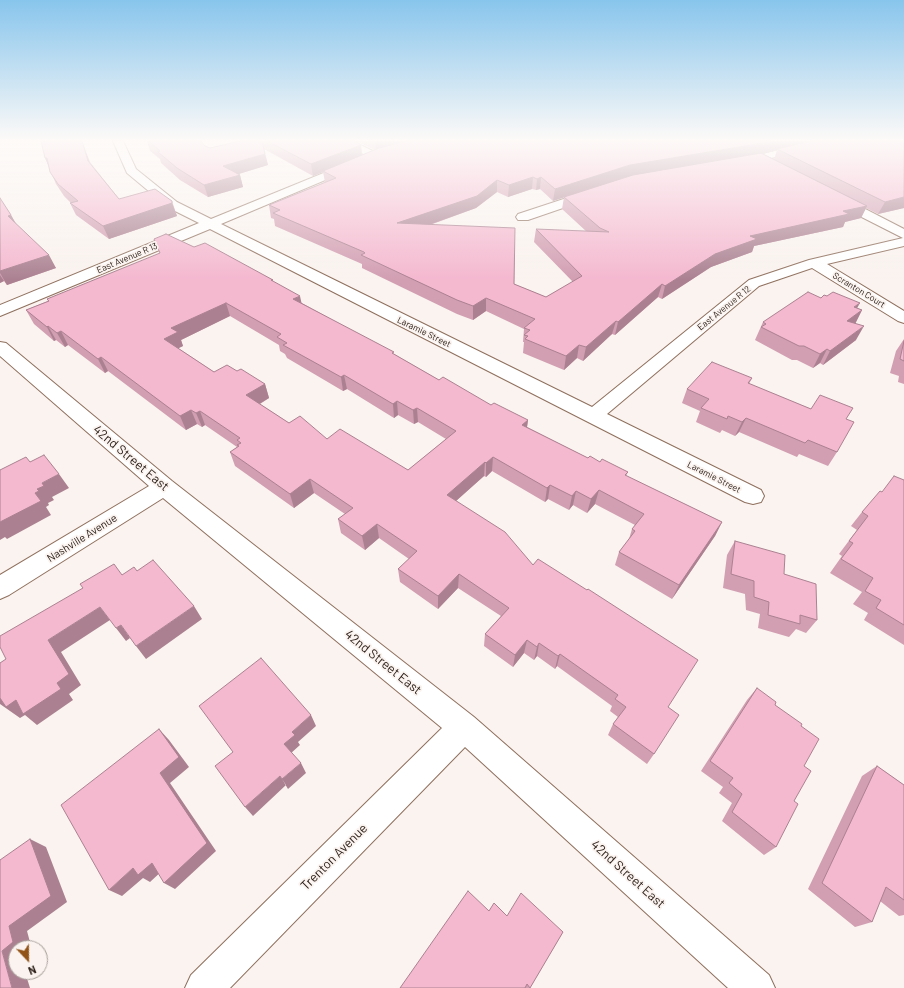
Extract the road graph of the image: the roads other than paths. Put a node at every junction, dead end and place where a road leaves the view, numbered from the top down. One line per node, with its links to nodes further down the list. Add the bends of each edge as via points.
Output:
1 (151, 187): 6 (street, Laramie Street, via 173,205)
2 (299, 187): 6 (street, East Avenue R 13)
3 (606, 190): 5 (street)
4 (828, 195): 7 (street)
5 (523, 217)
6 (208, 224): 10 (street, East Avenue R 13); 13 (street, Laramie Street)
7 (904, 234)
8 (904, 242): 9 (street, East Avenue R 12)
9 (814, 263): 11 (street, Scranton Court); 13 (street, East Avenue R 12, via 754,283)
10 (0, 311)
11 (904, 318)
12 (0, 347): 14 (street, 42nd Street East)
13 (593, 416): 15 (street, Laramie Street)
14 (164, 487): 16 (street, Nashville Avenue); 17 (street, 42nd Street East)
15 (753, 496)
16 (0, 588)
17 (464, 727): 18 (street, Trenton Avenue); 19 (street, 42nd Street East)
18 (204, 988)
19 (756, 988)

